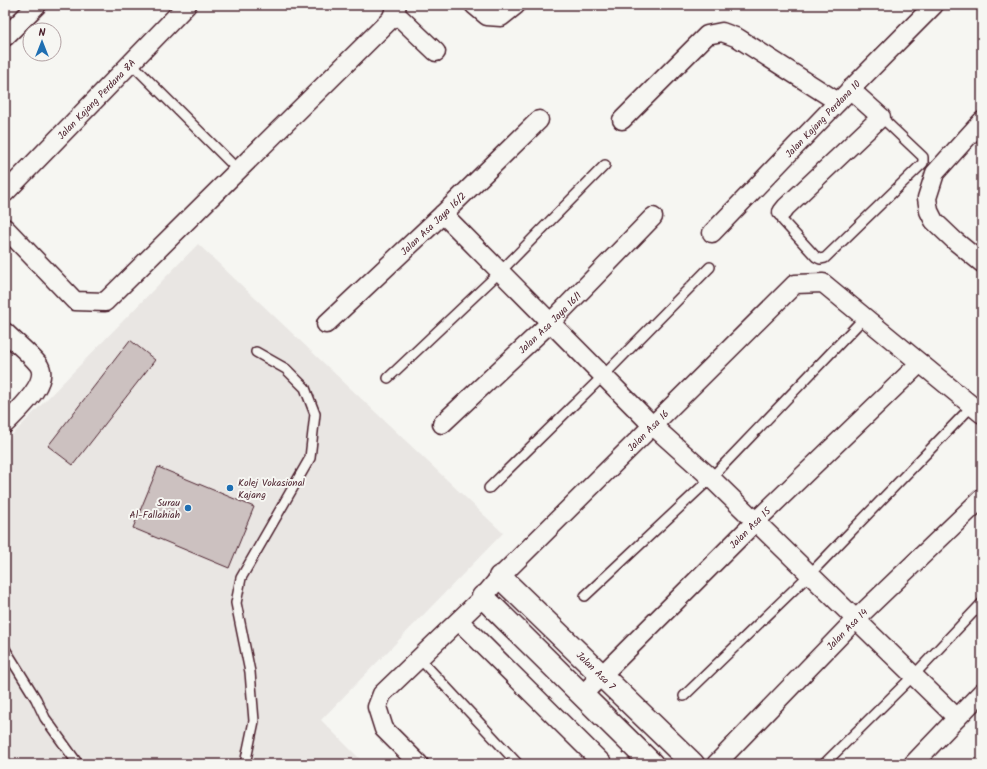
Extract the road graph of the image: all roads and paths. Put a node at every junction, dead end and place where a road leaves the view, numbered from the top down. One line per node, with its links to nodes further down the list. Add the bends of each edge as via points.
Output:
1 (37, 5): 7 (street)
2 (188, 5): 9 (street, Jalan Kajang Perdana 8A)
3 (474, 5): 4 (street, via 487,16 501,17)
4 (516, 5)
5 (934, 5): 10 (street, Jalan Kajang Perdana 10)
6 (394, 12): 8 (street); 17 (street)
7 (5, 37)
8 (436, 52)
9 (131, 63): 17 (lane); 18 (street, Jalan Kajang Perdana 8A)
10 (850, 89): 11 (street, Jalan Kajang Perdana 10); 12 (street)
11 (838, 102): 14 (street, via 738,38 722,32 707,35); 23 (street, Jalan Kajang Perdana 10)
12 (881, 116): 19 (street); 19 (lane, via 923,157 923,163 825,258 816,257 783,221)
13 (539, 120): 20 (street, Jalan Asa Jaya 16/2)
14 (622, 120)
15 (982, 121): 24 (street, via 935,173 927,198 934,221)
16 (605, 165): 26 (lane)
17 (238, 170): 22 (street, via 105,302 75,301)
18 (5, 193)
19 (782, 212)
20 (443, 214): 26 (street); 29 (street, Jalan Asa Jaya 16/2)
21 (653, 217): 28 (street, Jalan Asa Jaya 16/1)
22 (5, 228)
23 (712, 232)
24 (982, 263)
25 (710, 267): 33 (lane)
26 (500, 272): 28 (street); 34 (lane)
27 (865, 318): 32 (street); 38 (street, Jalan Asa 16, via 823,282 795,284); 39 (lane)
28 (551, 322): 33 (street); 37 (street, Jalan Asa Jaya 16/1)
29 (326, 324)
30 (5, 332): 36 (street, via 39,365 42,377 37,389)
31 (256, 352): 59 (lane, via 286,369 305,388 315,414 310,458 241,578 236,603 250,672 254,720)
32 (920, 363): 35 (street); 42 (street, Jalan Asa 15)
33 (603, 376): 38 (street); 40 (lane)
34 (388, 378)
35 (977, 410): 43 (lane)
36 (5, 424)
37 (442, 424)
38 (652, 425): 39 (street); 44 (street, Jalan Asa 16)
39 (711, 478): 42 (street); 45 (lane)
40 (489, 488)
41 (982, 498): 48 (street, Jalan Asa 14)
42 (756, 521): 43 (street); 52 (street, Jalan Asa 15)
43 (810, 574): 48 (street); 56 (lane)
44 (500, 577): 46 (street, Jalan Asa 16); 52 (street, Jalan Asa 7)
45 (585, 596)
46 (483, 597): 49 (street, Jalan Asa 16); 55 (street)
47 (982, 603): 53 (lane)
48 (856, 619): 53 (street); 65 (street, Jalan Asa 14)
49 (458, 620): 51 (street, Jalan Asa 16); 62 (street)
50 (5, 649): 58 (lane, via 45,718)
51 (419, 658): 60 (street, Jalan Asa 16, via 382,694 377,707 384,729); 61 (lane)
52 (602, 676): 55 (street, Jalan Asa 15); 64 (street, Jalan Asa 7)
53 (913, 676): 57 (street); 66 (lane)
54 (982, 692): 57 (street)
55 (582, 695): 63 (street)
56 (684, 696)
57 (957, 718): 67 (street)
58 (77, 764)
59 (245, 764)
60 (419, 764)
61 (518, 764)
62 (603, 764)
63 (652, 764)
64 (693, 764)
65 (716, 764)
66 (824, 764)
67 (913, 764)

